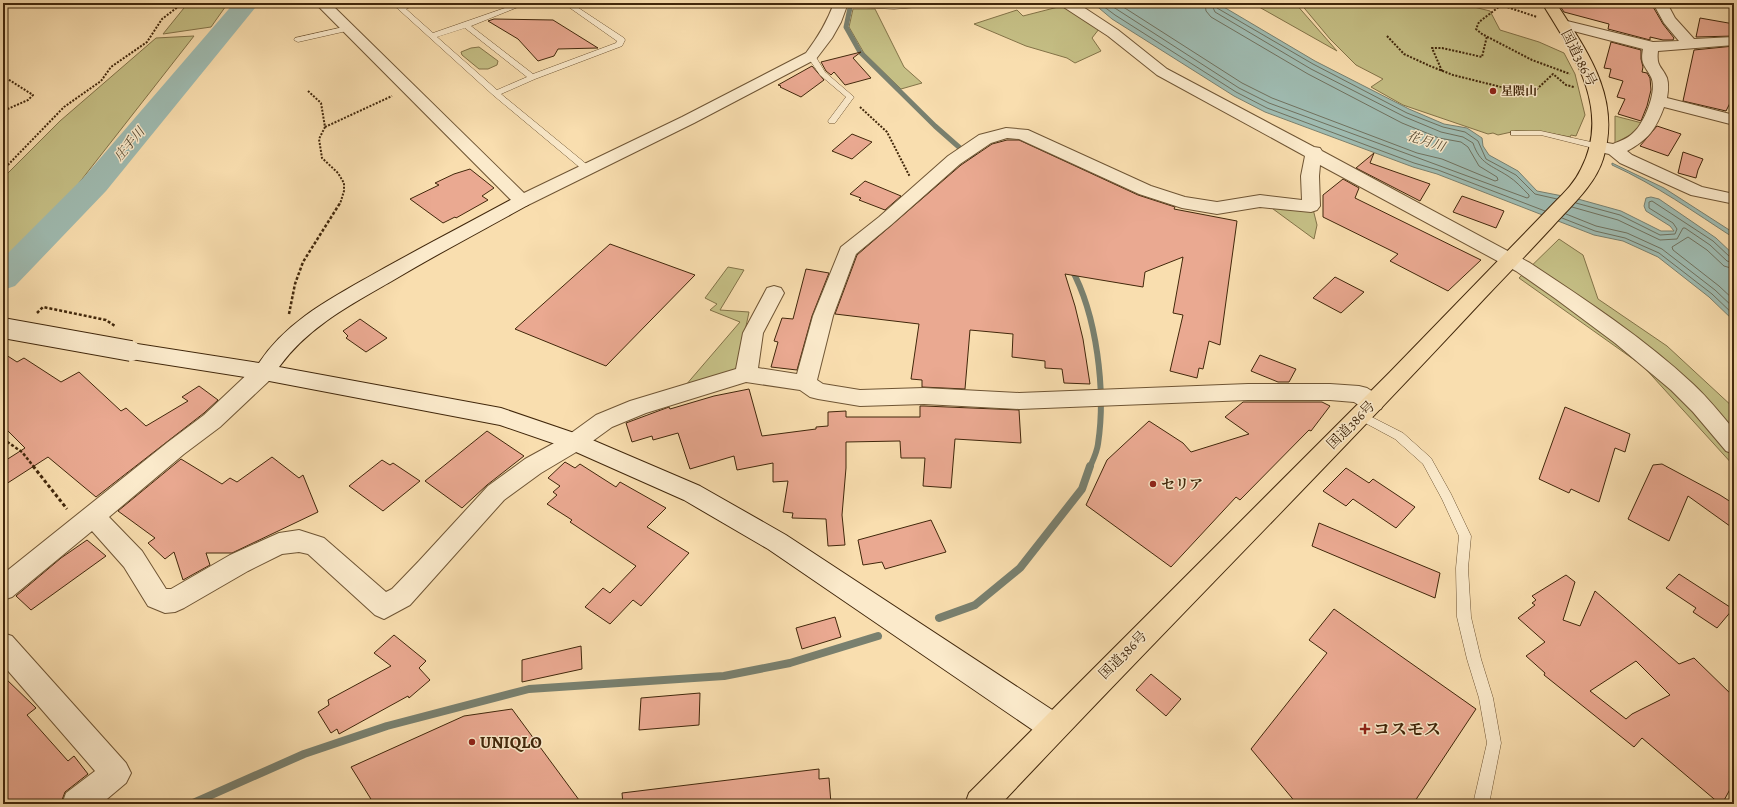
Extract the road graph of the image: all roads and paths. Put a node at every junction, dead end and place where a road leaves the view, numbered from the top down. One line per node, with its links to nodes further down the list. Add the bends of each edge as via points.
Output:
1 (183, 3): 43 (path, via 162,19 147,42 111,67 101,81 64,107)
2 (322, 3): 15 (street)
3 (415, 3): 16 (lane, via 401,8)
4 (525, 3): 14 (lane)
5 (566, 3): 27 (lane, via 621,40 619,44)
6 (1067, 3): 41 (street, via 1113,33 1162,72)
7 (1504, 3): 12 (path)
8 (1549, 3): 13 (highway, 国道386号)
9 (1660, 3): 21 (street, via 1669,20)
10 (930, 4): 11 (lane, via 894,8)
11 (845, 5): 23 (street, via 826,38)
12 (1501, 5): 13 (path); 18 (path, via 1479,22 1476,29)
13 (1563, 24): 22 (street); 39 (highway, 国道386号, via 1594,82 1601,126)
14 (466, 25): 16 (lane); 27 (lane)
15 (348, 28): 19 (lane); 29 (street)
16 (432, 36): 31 (lane)
17 (1387, 36): 24 (path, via 1404,54)
18 (1487, 36): 24 (path, via 1482,57 1432,48); 25 (path, via 1532,60)
19 (298, 40)
20 (1734, 41): 21 (street)
21 (1691, 44): 22 (street)
22 (1651, 47): 33 (street, via 1650,62 1659,77)
23 (811, 56): 32 (lane, via 820,72); 42 (street)
24 (1442, 71): 28 (path, via 1525,93 1536,90 1553,74 1566,85)
25 (1572, 75)
26 (3, 76): 34 (path, via 33,95 28,100)
27 (532, 77): 31 (lane)
28 (1577, 88)
29 (409, 90): 37 (path, via 379,101); 46 (street)
30 (308, 91): 37 (path, via 321,102)
31 (496, 93): 42 (lane)
32 (850, 97): 36 (lane); 44 (path, via 887,132)
33 (1659, 102): 35 (street); 40 (street, via 1641,135)
34 (3, 110)
35 (1734, 120)
36 (832, 121)
37 (325, 127): 52 (path, via 319,140 322,158 340,175 344,183 343,198 306,254 294,285 286,334)
38 (1514, 133): 39 (lane, via 1541,133)
39 (1597, 146): 40 (street); 47 (highway, 国道386号, via 1591,165 1580,183)
40 (1615, 150): 45 (street, via 1626,159 1684,186)
41 (1314, 152): 44 (street, via 1310,176 1311,206 1260,201 1217,208 1182,202 1145,190 1062,150 1022,134 1006,133 985,139 965,151); 47 (street, via 1349,174)
42 (587, 169): 46 (street)
43 (3, 170)
44 (918, 191): 55 (street, via 848,251 823,316)
45 (1730, 198)
46 (522, 201): 52 (street, via 340,302)
47 (1514, 256): 56 (highway, 国道386号); 59 (street, via 1628,341 1680,385)
48 (774, 293): 54 (street, via 753,333)
49 (43, 308): 50 (path, via 106,320)
50 (118, 327)
51 (3, 328): 53 (street, bridge)
52 (292, 338): 53 (street)
53 (264, 372): 58 (street, via 501,418); 60 (street, via 212,421)
54 (746, 374): 55 (street); 58 (street, via 638,407 604,421)
55 (805, 383): 56 (street, via 818,391 860,398 924,396 1019,402 1248,392 1330,392 1358,394)
56 (1366, 409): 63 (highway, 国道386号); 66 (lane, via 1375,422 1399,436 1427,461 1448,497 1465,536 1462,568 1464,617 1486,698 1494,743)
57 (3, 439): 60 (path, via 22,452)
58 (575, 442): 60 (street, via 533,466 496,493 401,597 384,607 315,545 300,541 273,547 239,563 175,600 165,602 157,598 133,559); 63 (street, via 692,493 777,542)
59 (1734, 445)
60 (87, 521): 61 (street)
61 (3, 590)
62 (3, 645): 64 (street, via 116,773)
63 (1053, 727): 65 (highway, 国道386号)
64 (77, 804)
65 (980, 804)
66 (1481, 804)

